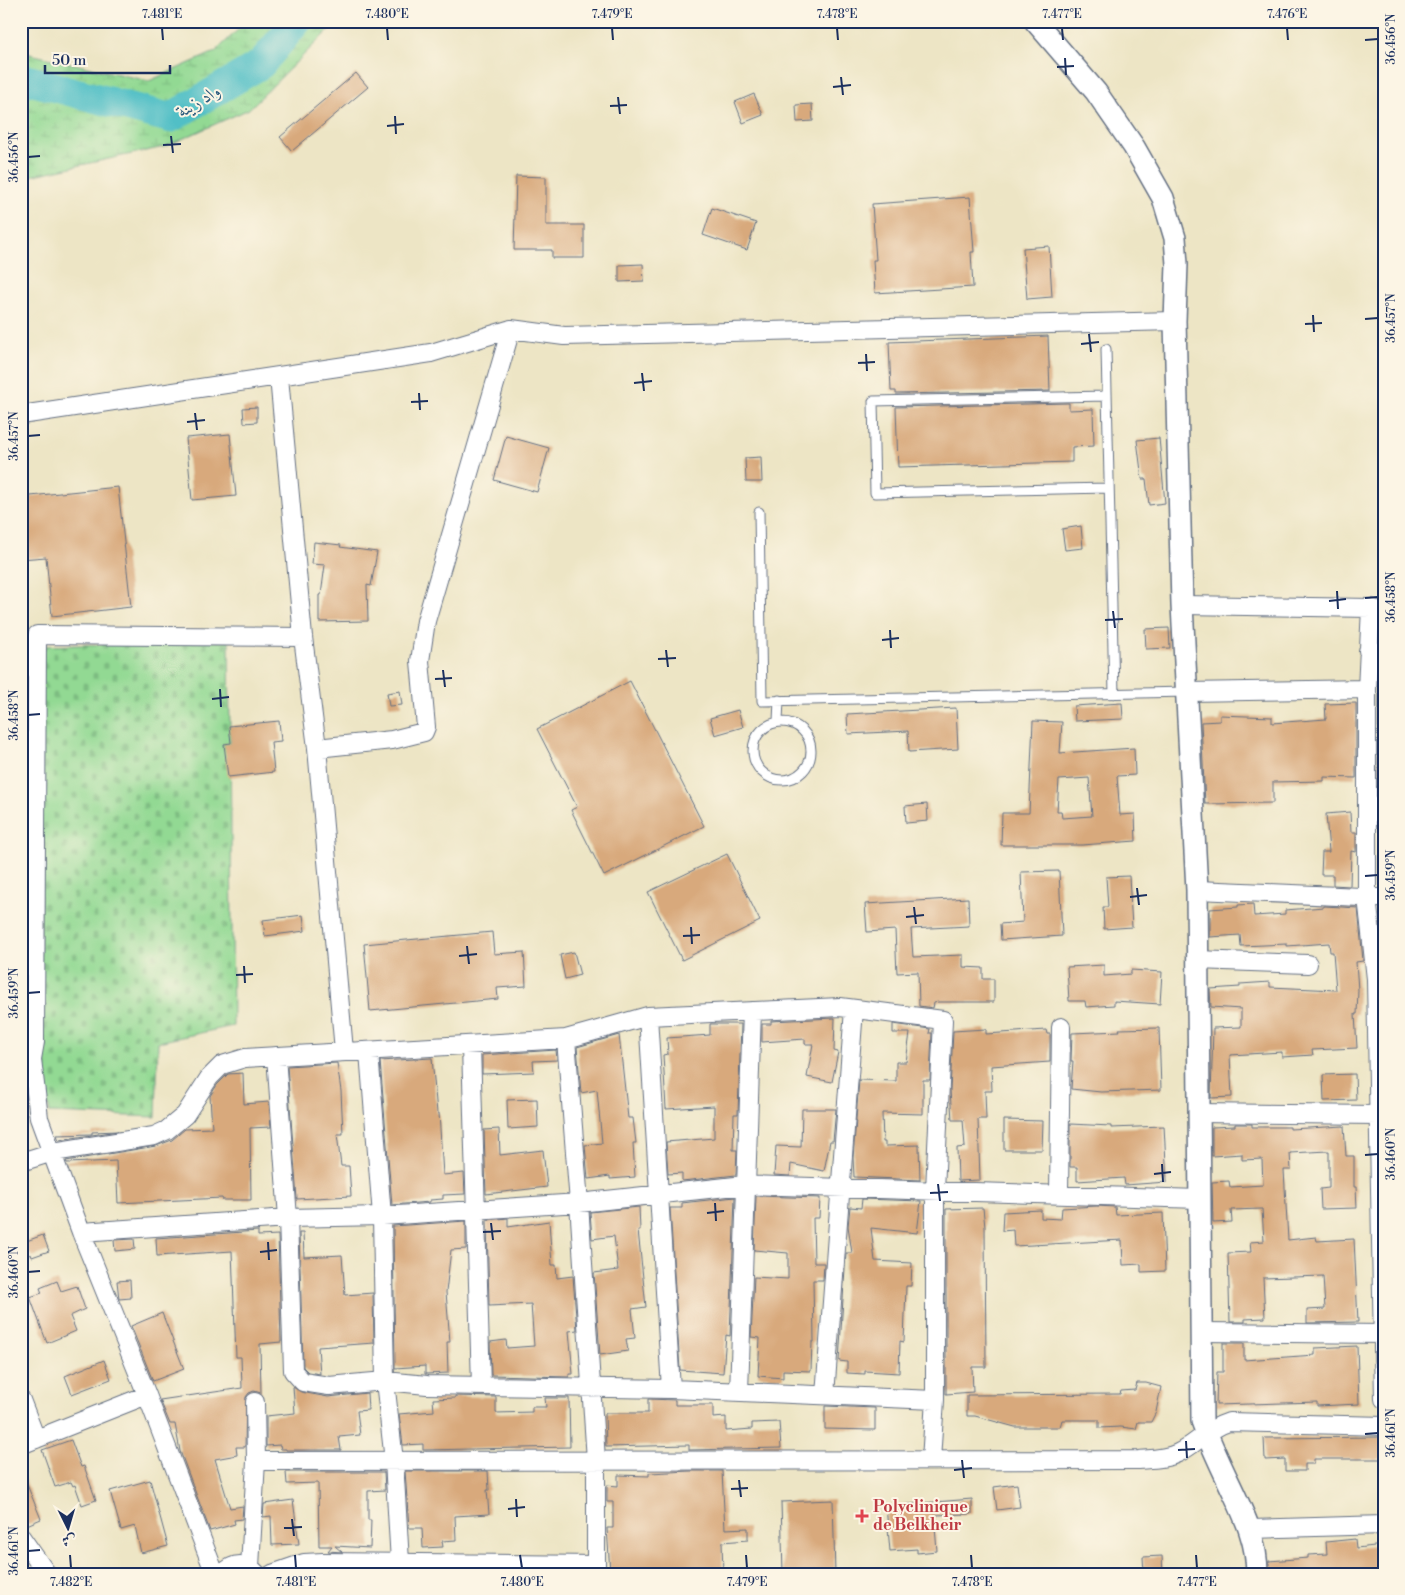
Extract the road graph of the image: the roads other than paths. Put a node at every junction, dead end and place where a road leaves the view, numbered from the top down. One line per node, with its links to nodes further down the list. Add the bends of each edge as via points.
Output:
1 (1035, 21): 2 (street, via 1096,92 1134,147 1163,198 1175,238)
2 (1175, 321): 3 (street, via 564,336); 10 (street)
3 (511, 329): 5 (street, via 431,353); 20 (street, via 426,621 420,661 424,732 392,740)
4 (1106, 349): 6 (lane)
5 (279, 378): 7 (street); 12 (street)
6 (1107, 396): 8 (lane); 8 (lane, via 873,401 875,492)
7 (21, 415)
8 (1109, 488): 16 (lane)
9 (759, 512): 17 (lane, via 762,701)
10 (1182, 605): 11 (street); 15 (street)
11 (1377, 610): 13 (street)
12 (304, 637): 20 (street); 23 (street, via 37,635)
13 (1376, 652): 14 (street)
14 (1367, 689): 15 (street); 19 (street)
15 (1187, 692): 16 (lane); 24 (street)
16 (1114, 694): 17 (lane)
17 (779, 700): 18 (lane)
18 (778, 721): 18 (lane, via 762,728 752,744 754,763 766,777 784,781 802,773 811,757 809,739 797,725)
19 (1376, 734): 22 (street)
20 (317, 748): 35 (street)
21 (21, 800): 23 (street)
22 (1376, 811): 25 (street)
23 (36, 816): 40 (street, via 33,1067 39,1118)
24 (1197, 890): 25 (street); 26 (street)
25 (1376, 898): 28 (street)
26 (1197, 960): 27 (street); 38 (street)
27 (1308, 964)
28 (1380, 979): 39 (street)
29 (854, 1009): 30 (street); 43 (street); 44 (street, via 943,1020)
30 (752, 1011): 31 (street); 42 (street)
31 (648, 1016): 33 (street); 45 (street)
32 (1061, 1027): 46 (street)
33 (566, 1039): 34 (street); 48 (street)
34 (471, 1046): 36 (street); 49 (street)
35 (344, 1051): 36 (street); 37 (street)
36 (370, 1052): 50 (street)
37 (276, 1056): 40 (street, via 245,1058 222,1065 184,1115 167,1130 154,1136); 51 (street)
38 (1199, 1113): 39 (street); 47 (street)
39 (1378, 1115): 54 (street)
40 (52, 1152): 41 (street); 52 (street)
41 (21, 1162)
42 (745, 1185): 43 (street); 45 (street); 59 (street)
43 (840, 1188): 44 (street); 61 (street)
44 (934, 1190): 46 (street); 64 (street)
45 (659, 1194): 48 (street); 58 (street)
46 (1059, 1194): 47 (street)
47 (1200, 1199): 53 (street)
48 (579, 1204): 49 (street); 57 (street)
49 (475, 1210): 50 (street); 56 (street)
50 (382, 1216): 51 (street); 55 (street)
51 (288, 1218): 52 (street); 55 (street, via 293,1372 303,1382 329,1386)
52 (81, 1232): 60 (street)
53 (1201, 1332): 54 (street); 67 (street, via 1202,1421)
54 (1383, 1334): 62 (street)
55 (385, 1381): 56 (street, via 427,1386); 69 (street)
56 (481, 1386): 57 (street)
57 (591, 1388): 58 (street); 70 (street)
58 (671, 1389): 59 (street)
59 (739, 1392): 61 (street)
60 (147, 1395): 68 (street); 81 (street)
61 (825, 1396): 64 (street)
62 (1384, 1399)
63 (21, 1400): 68 (street)
64 (935, 1400): 71 (street)
65 (255, 1402): 72 (street)
66 (1384, 1426): 67 (street, via 1229,1422)
67 (1207, 1433): 71 (street, via 1178,1453 1162,1458); 74 (street)
68 (29, 1442)
69 (394, 1460): 70 (street); 72 (street); 76 (street)
70 (596, 1460): 71 (street); 78 (street)
71 (931, 1460)
72 (256, 1461): 77 (street)
73 (1384, 1525): 74 (street)
74 (1250, 1529): 85 (street)
75 (21, 1537): 79 (street)
76 (400, 1562): 78 (street); 83 (street, via 304,1563); 84 (street)
77 (254, 1570): 82 (street, via 238,1565)
78 (595, 1570)
79 (47, 1573): 80 (street)
80 (58, 1574)
81 (215, 1574)
82 (223, 1574)
83 (272, 1574)
84 (414, 1574)
85 (1257, 1574)

